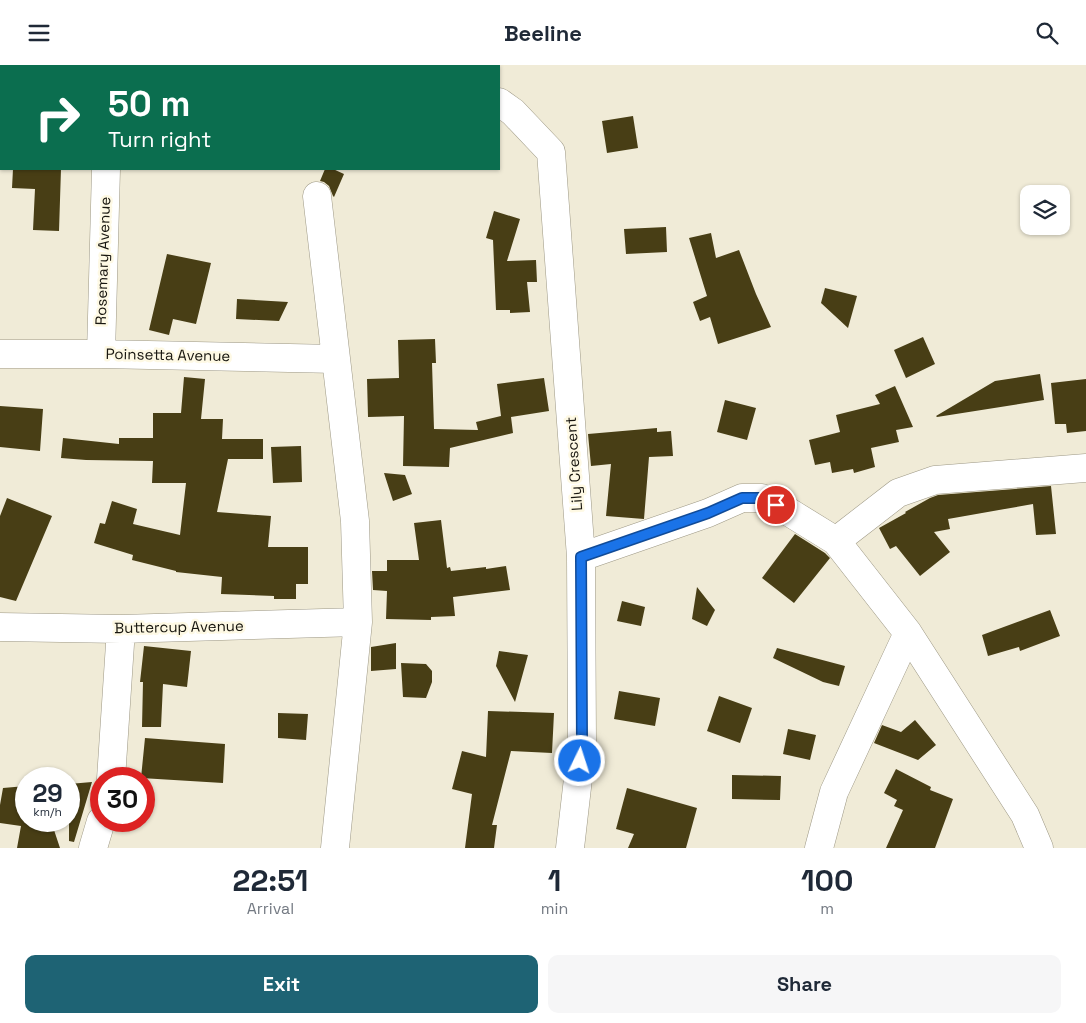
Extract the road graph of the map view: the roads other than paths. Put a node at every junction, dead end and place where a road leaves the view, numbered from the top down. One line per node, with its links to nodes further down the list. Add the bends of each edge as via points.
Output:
1 (500, 103): 9 (street, Lily Crescent, via 552,152)
2 (106, 170): 5 (street, Rosemary Avenue)
3 (317, 196): 6 (street)
4 (0, 354): 5 (street, Poinsetta Avenue)
5 (100, 354): 6 (street, Poinsetta Avenue)
6 (336, 359): 10 (street, via 355,521)
7 (1086, 468): 8 (street, via 935,480 898,493)
8 (836, 541): 9 (street, via 762,498 742,498); 13 (street)
9 (581, 557): 18 (street, Lily Crescent, via 582,744)
10 (358, 622): 12 (street, Buttercup Avenue); 17 (street)
11 (0, 627): 12 (street, Buttercup Avenue)
12 (121, 629): 14 (street)
13 (908, 633): 19 (street, via 834,792); 20 (street, via 1024,815)
14 (111, 767)
15 (98, 832): 16 (street)
16 (93, 848)
17 (335, 848)
18 (570, 848)
19 (819, 848)
20 (1039, 848)

